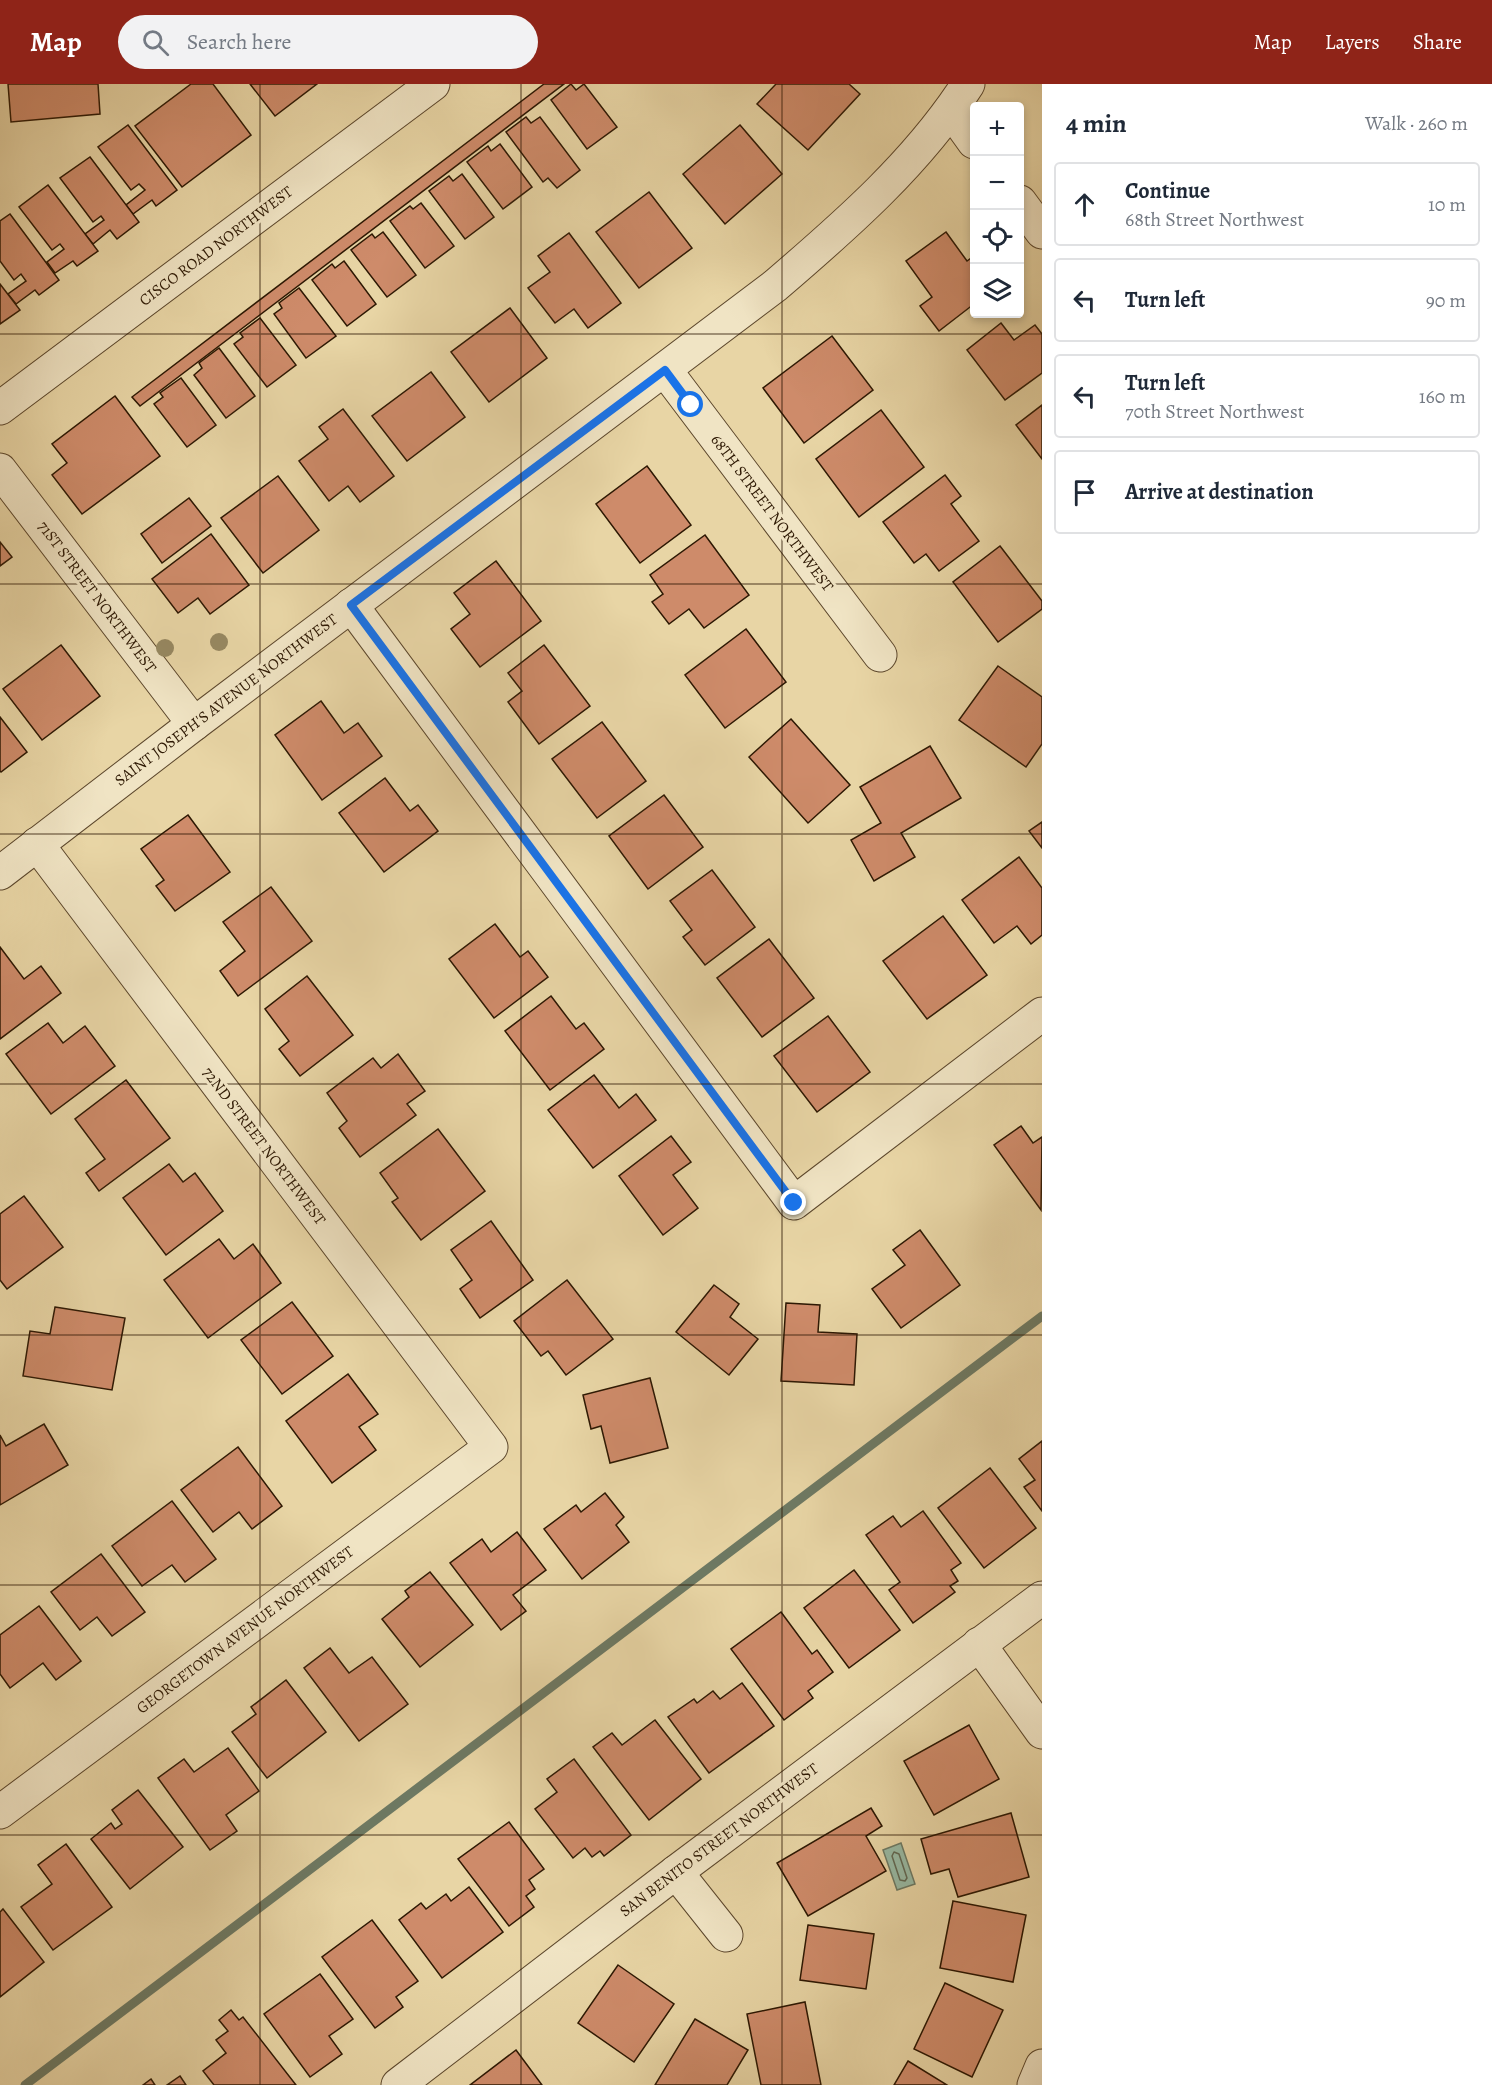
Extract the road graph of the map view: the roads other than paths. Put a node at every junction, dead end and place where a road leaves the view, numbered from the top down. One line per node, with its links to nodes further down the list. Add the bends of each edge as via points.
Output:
1 (433, 84): 7 (street, CISCO ROAD NORTHWEST)
2 (960, 97): 3 (street); 6 (street, SAINT JOSEPH'S AVENUE NORTHWEST, via 891,179 827,242)
3 (970, 127)
4 (1024, 207): 5 (street)
5 (1042, 232)
6 (665, 370): 9 (street, SAINT JOSEPH'S AVENUE NORTHWEST); 10 (street, 68TH STREET NORTHWEST)
7 (0, 408)
8 (0, 470): 11 (street, 71ST STREET NORTHWEST)
9 (351, 605): 11 (street, SAINT JOSEPH'S AVENUE NORTHWEST); 14 (street, via 794,1203)
10 (880, 655)
11 (194, 724): 12 (street, SAINT JOSEPH'S AVENUE NORTHWEST)
12 (37, 844): 13 (street, SAINT JOSEPH'S AVENUE NORTHWEST); 15 (street, 72ND STREET NORTHWEST)
13 (0, 873)
14 (1042, 1014)
15 (491, 1448): 19 (street, GEORGETOWN AVENUE NORTHWEST)
16 (1042, 1598): 17 (street, SAN BENITO STREET NORTHWEST)
17 (979, 1644): 18 (street); 20 (street, SAN BENITO STREET NORTHWEST)
18 (1042, 1732)
19 (0, 1812)
20 (676, 1872): 21 (street); 23 (street, SAN BENITO STREET NORTHWEST)
21 (726, 1935)
22 (1042, 2066): 24 (street)
23 (398, 2085)
24 (1034, 2085)

